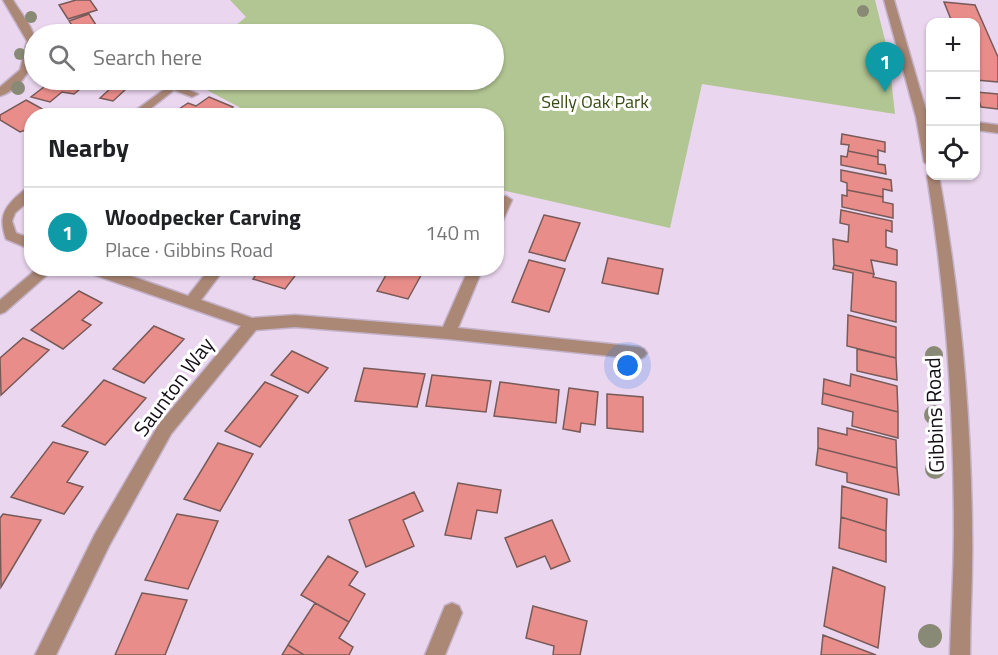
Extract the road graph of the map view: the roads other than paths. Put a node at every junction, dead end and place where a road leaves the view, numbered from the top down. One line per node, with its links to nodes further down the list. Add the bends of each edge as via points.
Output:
1 (8, 0): 3 (street)
2 (889, 0): 10 (street)
3 (24, 27)
4 (24, 72): 7 (street)
5 (168, 90): 9 (street)
6 (182, 90): 8 (street)
7 (0, 93)
8 (192, 94)
9 (144, 108)
10 (926, 118)
11 (980, 127): 12 (street)
12 (998, 129)
13 (934, 180): 30 (street, Gibbins Road, via 955,348 963,532)
14 (24, 197): 17 (street, via 9,211 5,221 11,236)
15 (506, 200): 16 (street)
16 (504, 204)
17 (24, 242)
18 (38, 276): 23 (street)
19 (113, 276): 22 (street)
20 (212, 276): 22 (street)
21 (473, 276): 25 (street)
22 (190, 304): 24 (street)
23 (0, 308)
24 (252, 324): 25 (street, via 295,321); 28 (street, Saunton Way, via 165,429 102,540)
25 (448, 333): 26 (street)
26 (639, 353)
27 (452, 613): 29 (street)
28 (45, 655)
29 (435, 655)
30 (960, 655)

